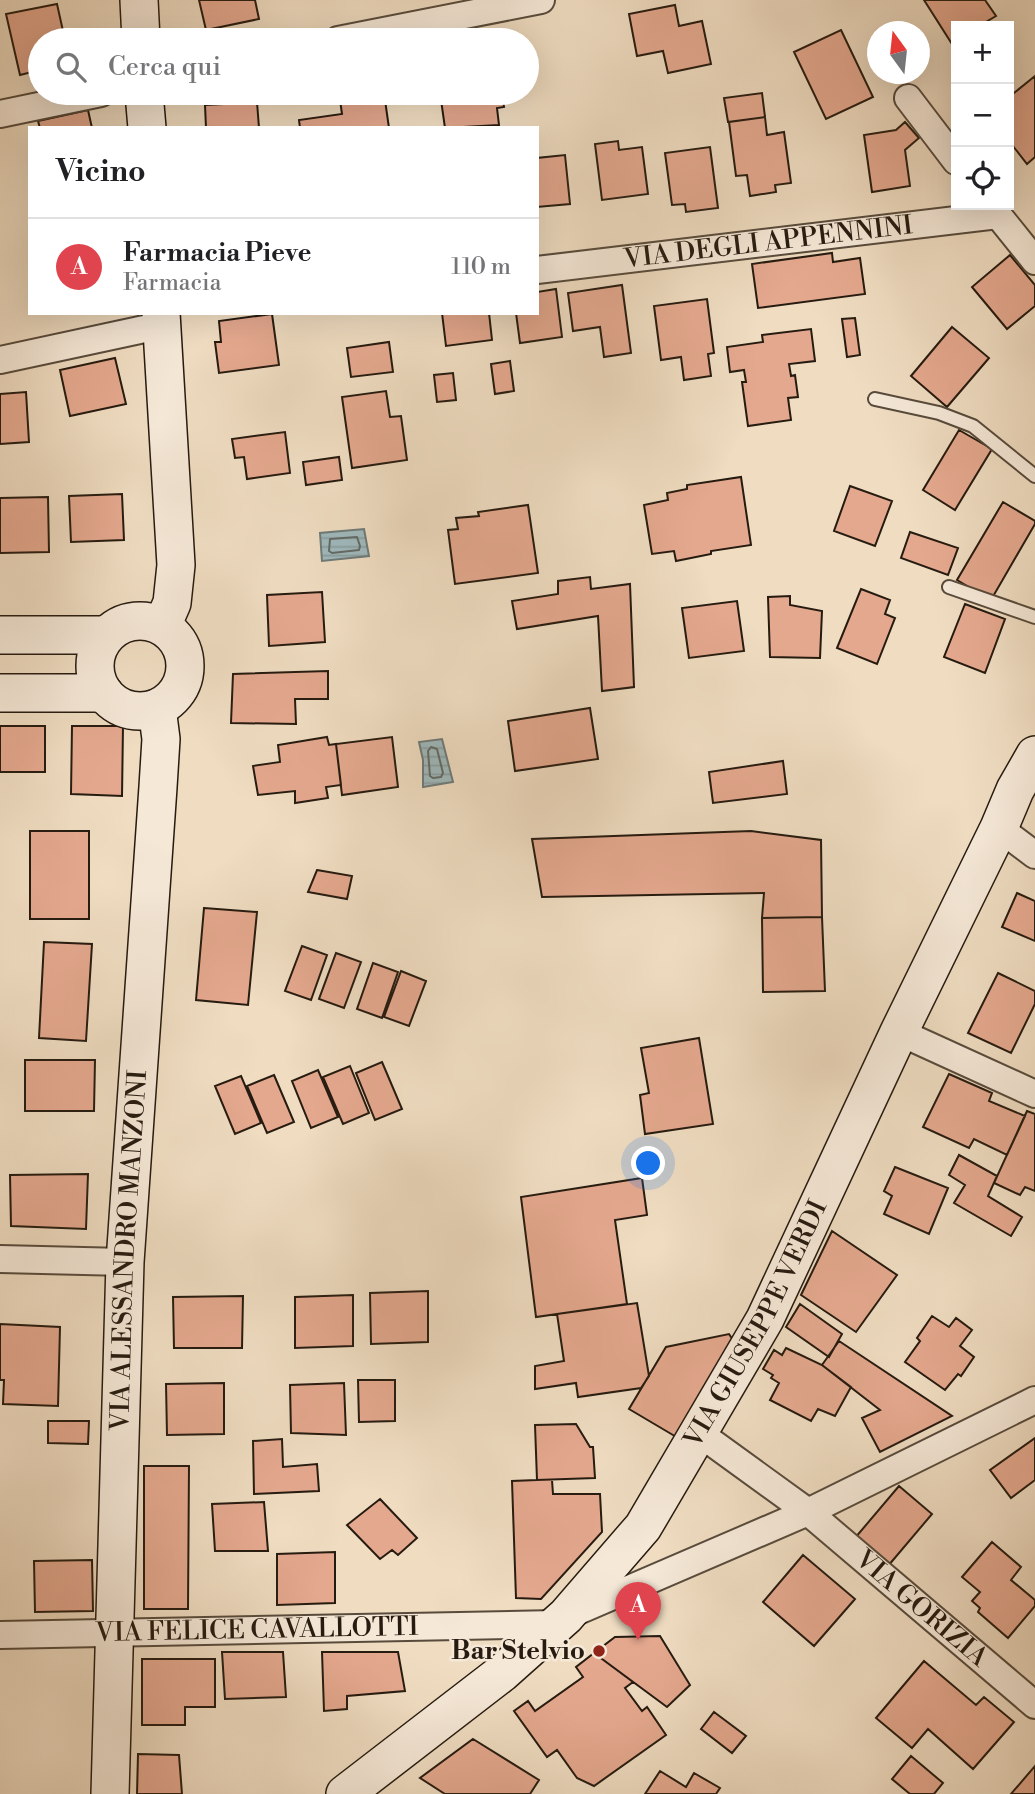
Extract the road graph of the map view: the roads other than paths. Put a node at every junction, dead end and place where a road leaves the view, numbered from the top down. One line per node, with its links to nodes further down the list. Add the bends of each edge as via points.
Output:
1 (139, 0): 3 (street)
2 (541, 0): 4 (street)
3 (140, 28)
4 (399, 28)
5 (908, 98): 10 (street)
6 (43, 105): 8 (street)
7 (145, 105): 9 (street)
8 (0, 114)
9 (147, 126)
10 (951, 154)
11 (994, 210): 12 (street); 13 (street, VIA DEGLI APPENNINI)
12 (1035, 261)
13 (539, 270)
14 (164, 316): 15 (street); 20 (street, via 176,576)
15 (0, 360)
16 (875, 399): 17 (lane, via 939,413 973,426)
17 (1035, 476)
18 (948, 587): 19 (lane)
19 (1035, 617)
20 (163, 626): 22 (street, via 133,621); 25 (street, via 180,644 186,669 177,693)
21 (0, 635): 22 (street)
22 (106, 635): 24 (street, via 96,657)
23 (0, 693): 24 (street)
24 (104, 693): 25 (street, via 122,707)
25 (157, 708): 32 (street, VIA ALESSANDRO MANZONI, via 159,775)
26 (1035, 755): 27 (street, VIA GIUSEPPE VERDI)
27 (999, 828): 28 (street); 29 (street, VIA GIUSEPPE VERDI)
28 (1035, 855)
29 (899, 1032): 30 (street); 34 (street, VIA GIUSEPPE VERDI, via 765,1319)
30 (1035, 1094)
31 (0, 1259): 32 (street)
32 (125, 1262): 37 (street, VIA ALESSANDRO MANZONI)
33 (1035, 1400): 35 (street)
34 (698, 1433): 35 (street, VIA GORIZIA); 36 (street, VIA GIUSEPPE VERDI, via 643,1527)
35 (808, 1512): 36 (street); 39 (street, VIA GORIZIA)
36 (561, 1620): 37 (street, VIA FELICE CAVALLOTTI); 41 (street, VIA GIUSEPPE VERDI, via 502,1673)
37 (114, 1632): 38 (street, VIA FELICE CAVALLOTTI); 40 (street, VIA ALESSANDRO MANZONI)
38 (0, 1635)
39 (1035, 1705)
40 (110, 1794)
41 (345, 1794)

